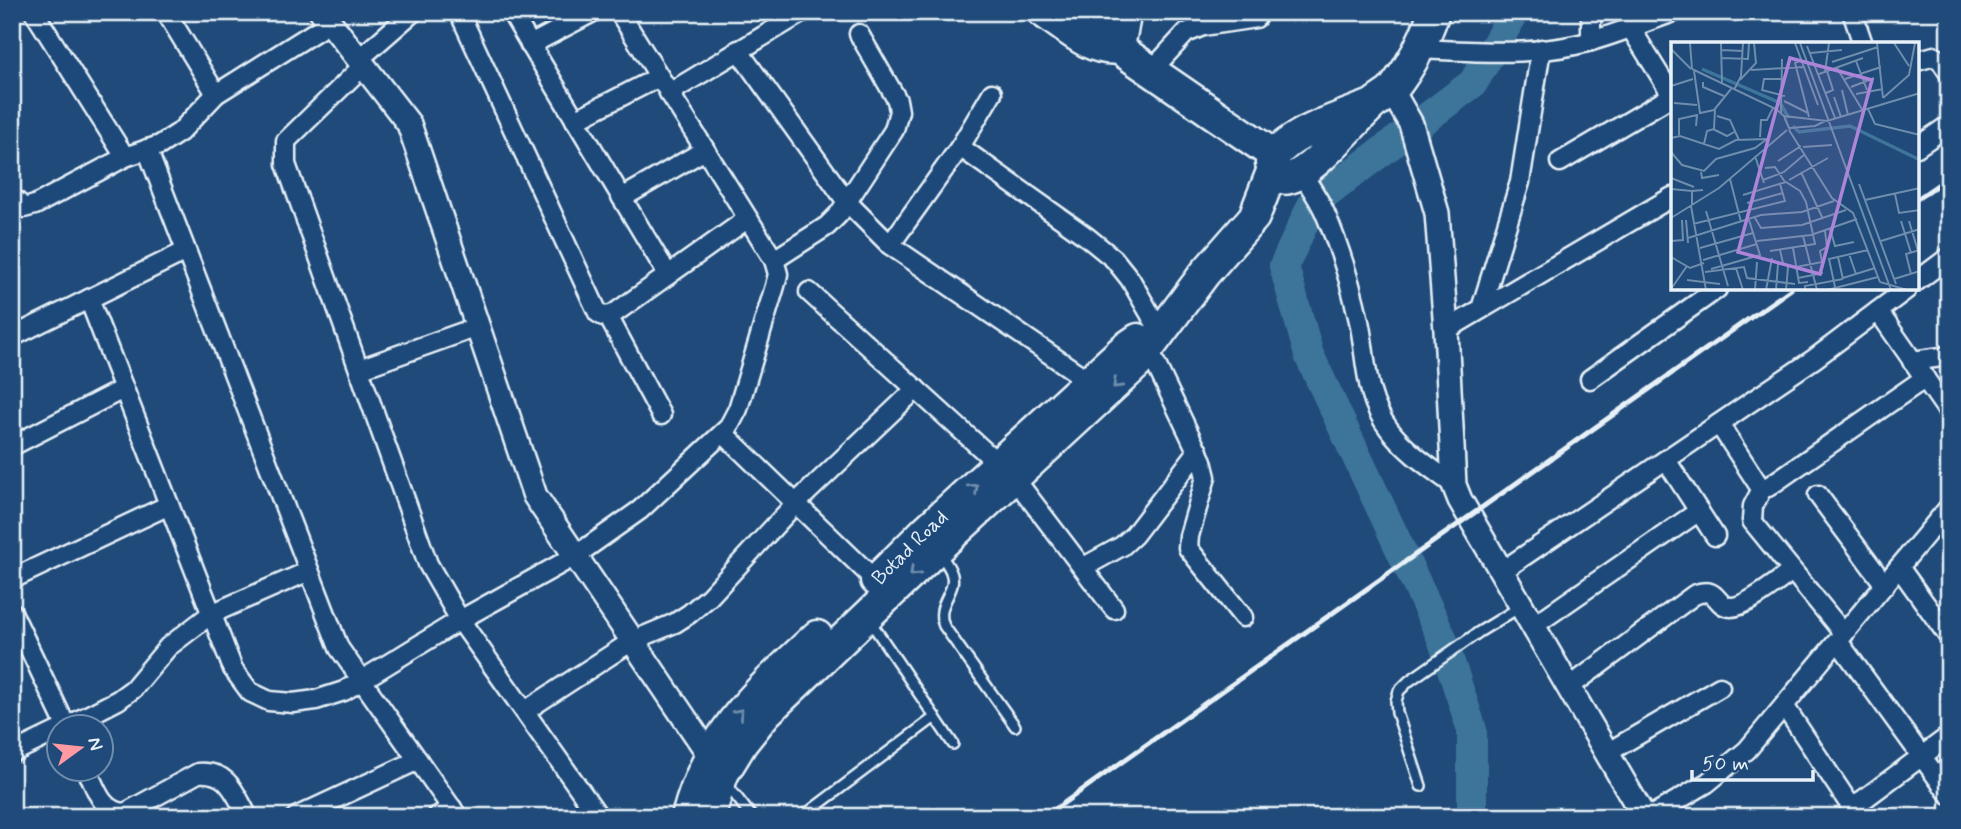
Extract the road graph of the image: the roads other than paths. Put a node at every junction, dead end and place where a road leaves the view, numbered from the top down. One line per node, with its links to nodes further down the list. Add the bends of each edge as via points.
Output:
1 (34, 12): 43 (street)
2 (166, 12): 33 (street)
3 (413, 12): 28 (street)
4 (458, 12): 63 (street, via 598,313)
5 (510, 12): 22 (street)
6 (593, 12): 22 (street)
7 (803, 12): 25 (street)
8 (1043, 12): 26 (main road, via 1094,46)
9 (1089, 12): 26 (main road, via 1113,29)
10 (1132, 12): 26 (street)
11 (1434, 12): 23 (main road)
12 (1591, 12): 20 (street)
13 (1673, 12): 18 (street)
14 (1852, 12): 21 (street)
15 (625, 14): 31 (street)
16 (325, 18): 28 (street); 33 (street)
17 (1256, 18): 30 (street, via 1186,33)
18 (1630, 27): 20 (street); 34 (street)
19 (859, 34): 49 (street, via 899,111 894,130)
20 (1591, 41): 24 (street)
21 (1862, 42)
22 (530, 45): 37 (street)
23 (1418, 49): 24 (street); 36 (main road)
24 (1534, 49): 61 (street, via 1520,182)
25 (737, 50): 31 (street); 49 (street)
26 (1121, 50): 30 (main road)
27 (1919, 60): 29 (street, via 1934,56)
28 (361, 63): 64 (street, via 409,124); 70 (street, via 286,141 285,152)
29 (1948, 69)
30 (1152, 70): 45 (main road)
31 (664, 85): 37 (street); 42 (street)
32 (992, 93): 40 (street)
33 (216, 94): 41 (street, via 180,132)
34 (1671, 94)
35 (1671, 97): 44 (street)
36 (1382, 98): 45 (main road, Botad Road, via 1329,133 1294,139); 67 (street, via 1411,124 1437,213)
37 (575, 120): 47 (street)
38 (1949, 125): 39 (street)
39 (1919, 146)
40 (960, 147): 51 (street); 66 (street, via 1114,258)
41 (147, 149): 43 (street); 52 (street)
42 (705, 150): 47 (street); 50 (street)
43 (125, 157): 46 (street, via 35,205 24,208)
44 (1560, 162)
45 (1284, 168): 66 (main road, Botad Road, via 1255,215); 84 (street, via 1325,212 1348,278 1377,410 1408,451)
46 (12, 197)
47 (622, 198): 55 (street)
48 (1671, 198): 61 (street)
49 (847, 202): 51 (street); 54 (street, via 827,226)
50 (747, 219): 54 (street); 55 (street)
51 (890, 245): 73 (street)
52 (186, 251): 60 (street); 96 (street)
53 (1949, 257): 56 (street)
54 (774, 260): 79 (street, via 775,286 738,409)
55 (668, 275): 63 (street)
56 (1919, 280)
57 (1716, 290): 72 (street)
58 (1906, 290): 62 (street)
59 (809, 292): 75 (street)
60 (89, 299): 65 (street); 74 (street)
61 (1481, 309): 67 (street)
62 (1878, 311): 69 (street); 78 (street)
63 (608, 316): 77 (street)
64 (477, 327): 70 (street); 93 (street, via 535,496)
65 (17, 329)
66 (1161, 329): 73 (main road, Botad Road, via 1125,348); 81 (street); 83 (main road, Botad Road, one-way to 83, via 1120,381)
67 (1446, 330): 84 (street)
68 (1949, 356): 69 (street)
69 (1912, 360): 71 (street)
70 (359, 369): 108 (street, via 428,564)
71 (1924, 378): 76 (street); 85 (street, via 1775,484)
72 (1590, 379)
73 (1089, 381): 83 (main road, Botad Road)
74 (123, 389): 80 (street); 88 (street)
75 (916, 389): 83 (street); 87 (street)
76 (1949, 412)
77 (661, 415)
78 (1719, 424): 82 (street); 85 (street)
79 (723, 433): 87 (street); 93 (street, via 640,510)
80 (12, 446)
81 (1198, 451): 94 (street, via 1134,536); 107 (street, via 1206,477 1188,548)
82 (1666, 460): 90 (street); 97 (street)
83 (1007, 473): 92 (main road, Botad Road); 94 (street)
84 (1454, 485): 97 (street)
85 (1763, 487): 98 (street, via 1753,506 1752,521)
86 (1818, 495): 101 (street)
87 (795, 504): 100 (street); 111 (street, via 690,614)
88 (169, 505): 99 (street); 104 (street)
89 (1949, 507): 95 (street)
90 (1699, 511): 91 (street); 106 (street)
91 (1715, 536)
92 (931, 540): 100 (main road, Botad Road); 105 (main road, Botad Road, one-way to 105); 120 (lane, via 952,574 941,608 944,626)
93 (575, 556): 108 (street); 111 (street)
94 (1084, 567): 102 (street)
95 (1899, 567): 101 (street); 109 (street)
96 (309, 571): 104 (street); 112 (street, via 339,648)
97 (1502, 571): 106 (street)
98 (1792, 571): 110 (street); 114 (street, via 1742,605 1723,605 1714,593 1694,595)
99 (12, 579)
100 (875, 580): 128 (main road, Botad Road, one-way to 100, via 736,716)
101 (1885, 585): 110 (street)
102 (1114, 609)
103 (12, 612): 117 (street)
104 (211, 614): 112 (street, via 240,681 250,692 270,701 316,700); 118 (street, via 168,647 132,689)
105 (867, 616): 119 (lane); 128 (main road, Botad Road, via 766,713)
106 (1527, 616): 114 (street); 130 (lane, via 1479,632 1399,691 1397,713)
107 (1242, 617)
108 (460, 620): 112 (street); 116 (street)
109 (1949, 637)
110 (1841, 638): 115 (street); 126 (street)
111 (632, 641): 116 (street); 128 (street)
112 (362, 681): 127 (street)
113 (1720, 687): 125 (street)
114 (1568, 688): 125 (street)
115 (1785, 707): 132 (street); 142 (street, via 1761,736 1707,783)
116 (525, 711): 136 (street)
117 (58, 714)
118 (91, 714)
119 (934, 717): 123 (lane); 140 (lane)
120 (1015, 726)
121 (1949, 736): 126 (street)
122 (46, 737): 124 (street)
123 (953, 744)
124 (12, 753)
125 (1605, 754): 141 (street)
126 (1921, 757): 131 (street); 132 (street)
127 (418, 760): 133 (street); 135 (street)
128 (718, 770): 137 (main road, Botad Road, via 694,791); 138 (main road, Botad Road); 139 (lane)
129 (94, 784): 134 (street, via 104,804 124,813 198,773 212,772 223,776)
130 (1421, 786)
131 (1949, 794)
132 (1855, 812)
133 (448, 814)
134 (248, 817)
135 (296, 817)
136 (600, 817)
137 (687, 817)
138 (709, 817)
139 (752, 817)
140 (802, 817)
141 (1644, 817)
142 (1649, 817)

